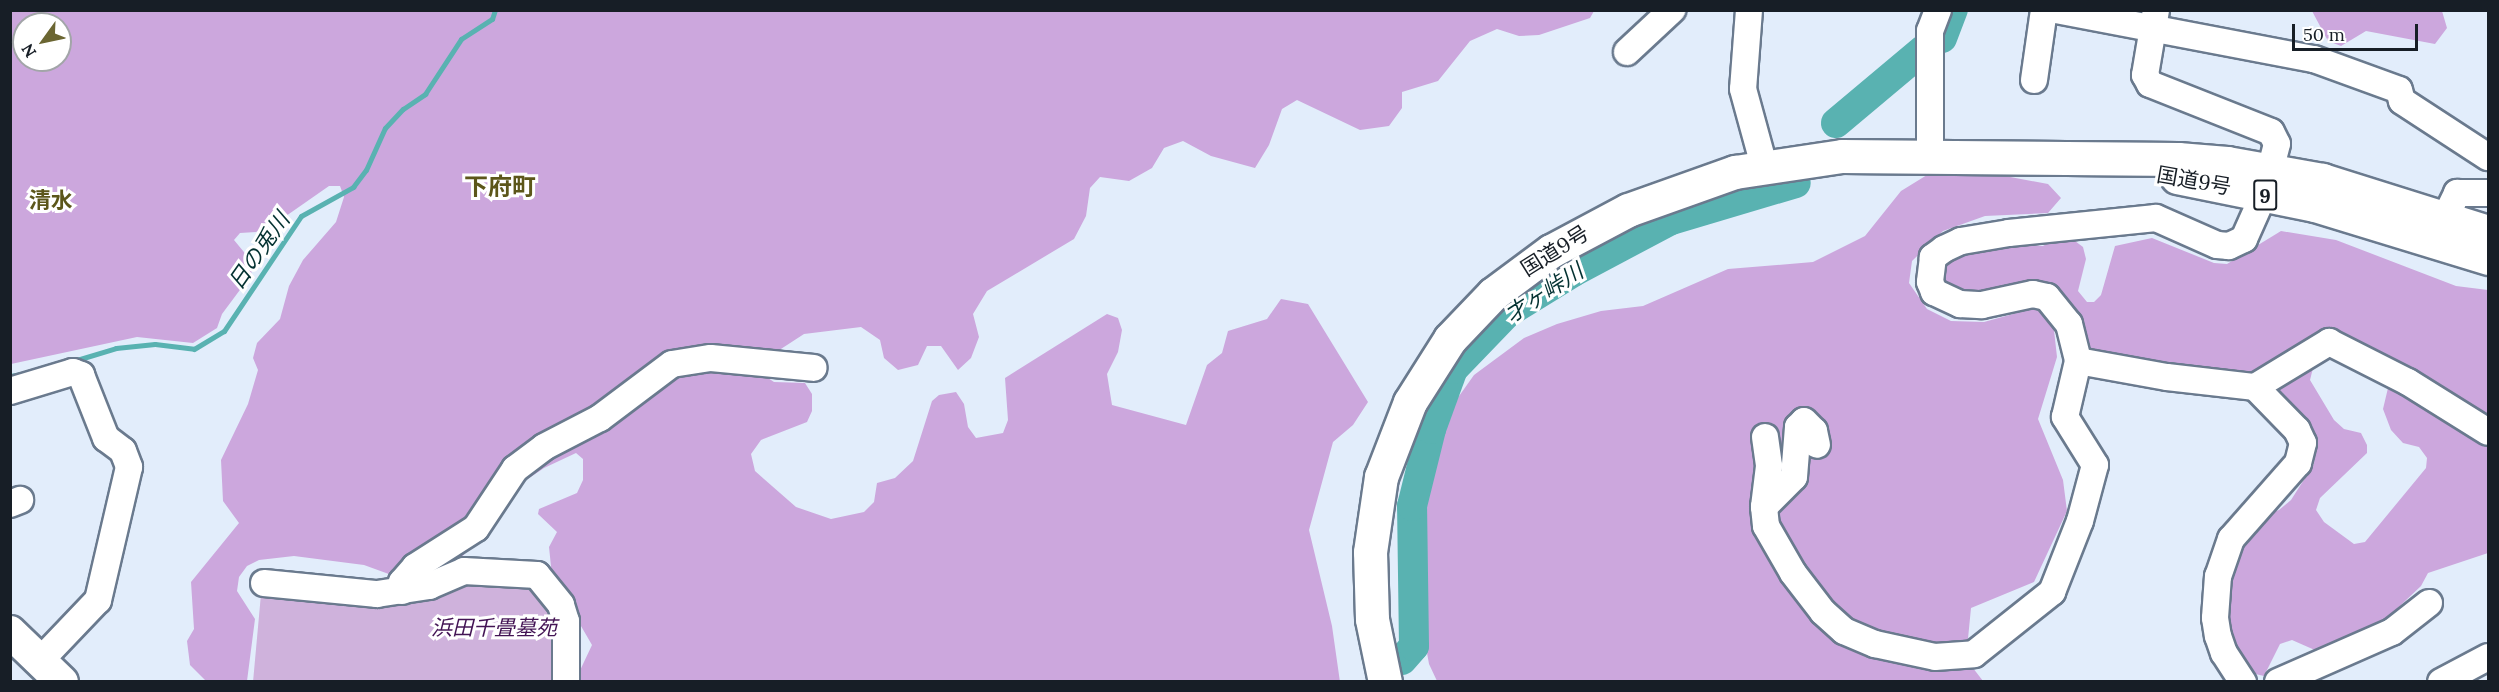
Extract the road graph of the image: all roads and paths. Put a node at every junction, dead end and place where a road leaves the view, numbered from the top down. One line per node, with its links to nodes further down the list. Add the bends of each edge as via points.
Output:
1 (1672, 10): 7 (street)
2 (1749, 10): 11 (street, via 1743,89)
3 (1938, 10): 9 (street, via 1930,31)
4 (2044, 10): 8 (street)
5 (2056, 10): 6 (street)
6 (2155, 19): 10 (street, via 2314,59 2399,90 2402,101); 12 (street, via 2145,75 2150,84 2271,132 2277,144)
7 (1627, 52)
8 (2034, 80)
9 (1930, 154): 11 (highway, 国道9号 / 9, via 1842,156); 12 (highway, 国道9号 / 9, via 2178,159)
10 (2488, 157)
11 (1764, 166): 32 (highway, 国道9号 / 9, via 1702,182 1601,222 1516,274 1450,339 1410,402 1381,477 1373,521 1370,598)
12 (2267, 182): 14 (highway, 国道9号 / 9, via 2354,189); 16 (highway, 国道9号 / 9); 17 (street, via 2244,239 2229,246 2205,242 2177,224 2156,218 1982,237 1961,241 1933,257 1929,275 1934,292 1960,304 1982,305 2033,294 2047,297 2069,324)
13 (2488, 193): 14 (street, via 2457,193)
14 (2445, 218): 15 (highway, 国道9号 / 9)
15 (2488, 232)
16 (2488, 258)
17 (2078, 361): 19 (street); 24 (street, via 2065,417 2095,465 2080,521 2052,592 1974,654 1914,654 1875,644 1836,626 1812,600 1771,539)
18 (814, 368): 26 (street, via 711,358 672,364 600,418 544,447 515,469 476,528 415,567 402,582)
19 (2255, 387): 21 (street, via 2329,342 2408,382); 33 (street, via 2297,430 2303,443 2298,463 2231,539 2218,576 2218,636 2224,653)
20 (10, 391): 30 (street, via 73,372 81,375 106,438 123,451 129,467 98,600)
21 (2488, 432)
22 (1765, 437): 24 (street, via 1769,466)
23 (1817, 445): 24 (street, via 1814,431 1804,421 1798,427 1794,477)
24 (1764, 507)
25 (264, 583): 26 (street, via 377,594)
26 (402, 591): 31 (street, via 429,586 464,571 537,575 561,605 566,621)
27 (2429, 603): 34 (street, via 2392,632)
28 (10, 632): 30 (main road)
29 (2488, 657): 35 (street)
30 (51, 675)
31 (566, 681)
32 (1385, 681)
33 (2243, 681)
34 (2278, 681)
35 (2441, 681)

